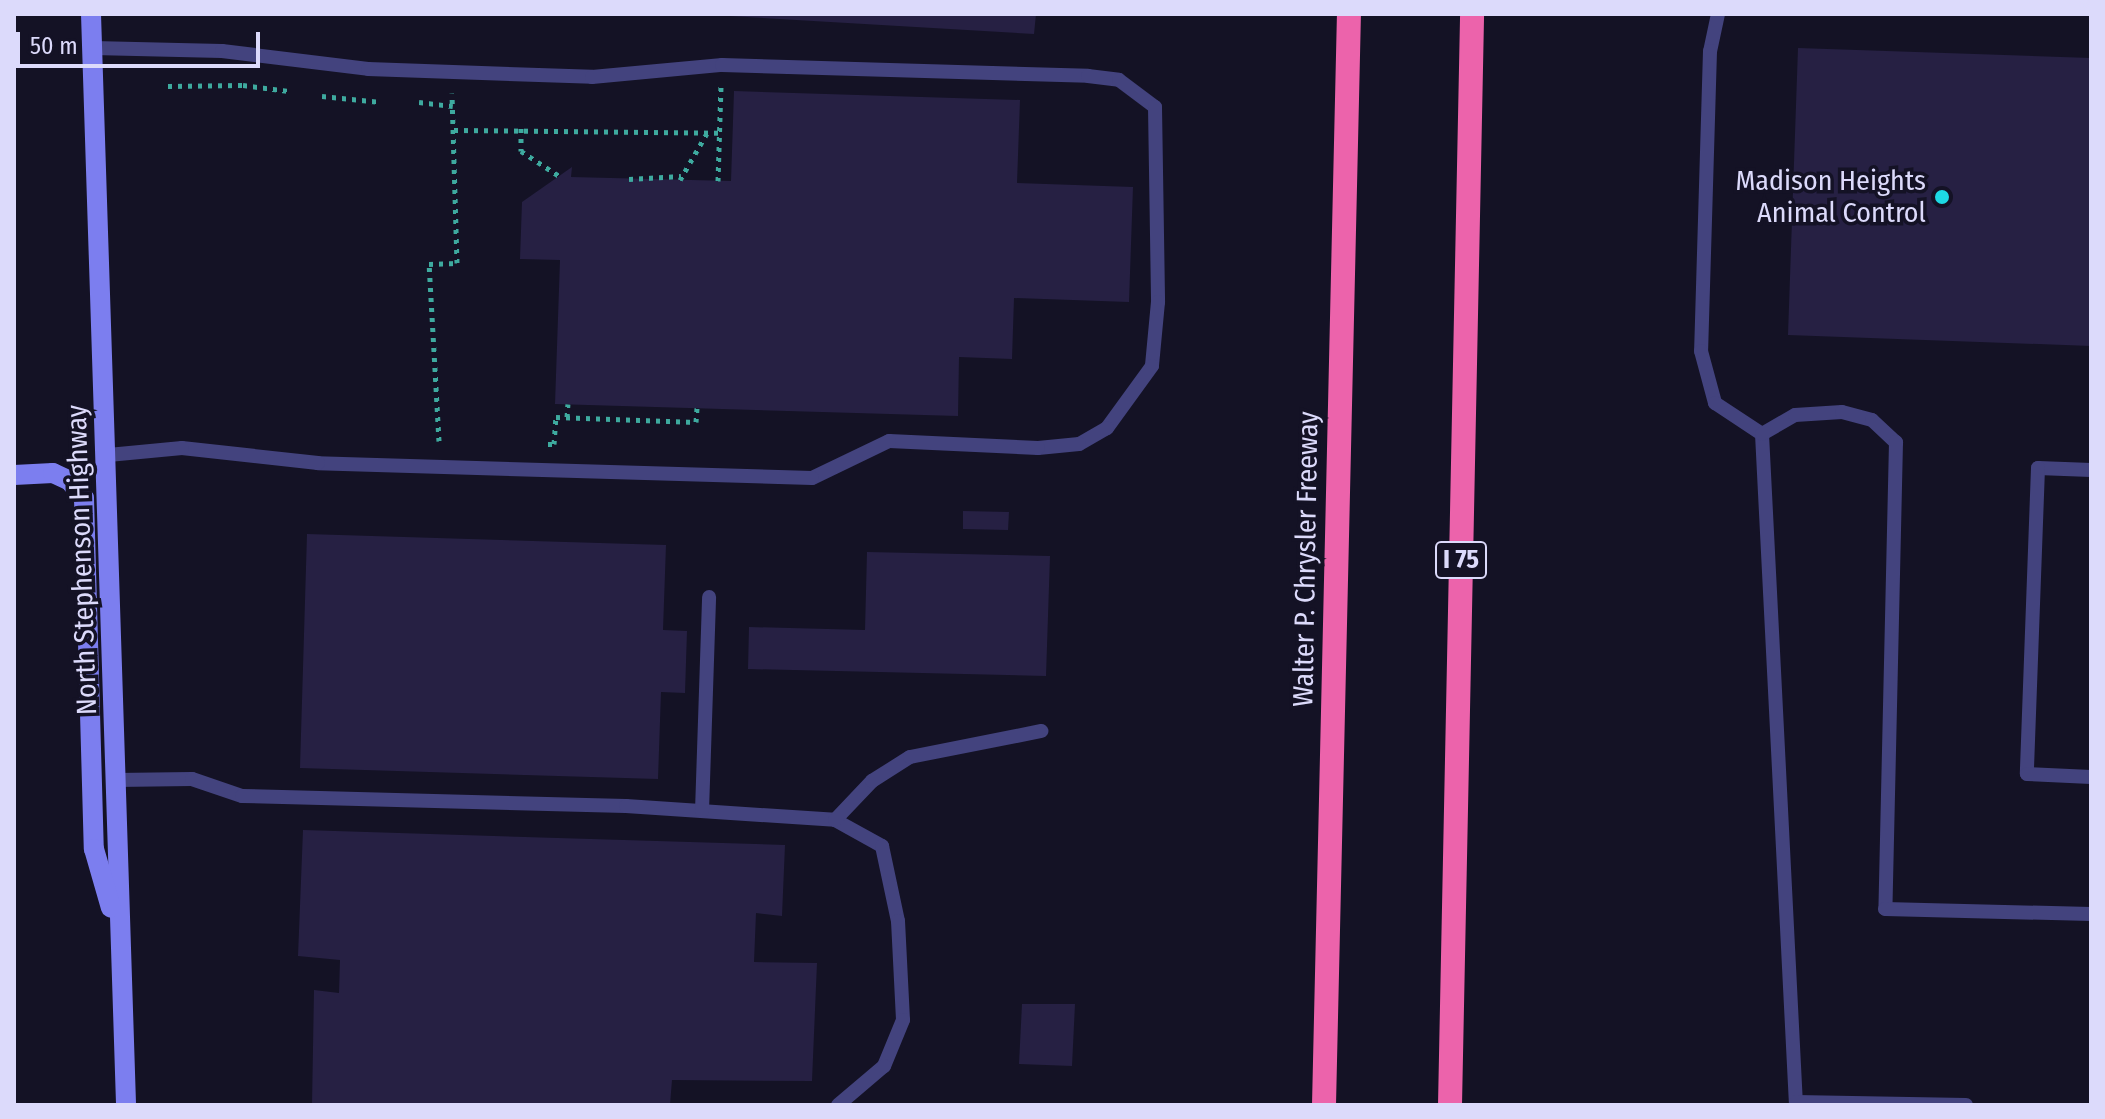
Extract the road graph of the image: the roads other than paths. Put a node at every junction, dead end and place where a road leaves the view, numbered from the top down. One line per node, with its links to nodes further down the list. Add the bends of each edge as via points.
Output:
1 (91, 14): 5 (main road, North Stephenson Highway)
2 (1349, 14): 21 (highway, Walter P. Chrysler Freeway)
3 (1472, 14): 22 (highway, I 75)
4 (1718, 14): 6 (lane, via 1710,51 1701,351 1715,403)
5 (93, 48): 7 (main road, North Stephenson Highway); 7 (lane, via 222,51 368,69 576,77 722,65 1088,76 1119,80 1155,107 1158,302 1152,366 1107,428 1079,444 1038,448 889,441 812,478 318,463 182,448)
6 (1762, 434): 16 (lane, via 1795,415 1842,412 1872,420 1896,442 1885,909); 18 (lane)
7 (108, 455): 13 (main road, North Stephenson Highway)
8 (2091, 470): 12 (lane, via 2038,468 2027,774)
9 (14, 475): 17 (main road, via 53,473 70,481 84,498 94,849)
10 (709, 597): 14 (lane)
11 (1041, 731): 15 (lane, via 910,757 872,781)
12 (2091, 777)
13 (116, 780): 14 (lane, via 192,779 257,797); 17 (main road, North Stephenson Highway)
14 (702, 811): 15 (lane)
15 (835, 820): 20 (lane, via 882,846 898,921 903,1020 884,1066)
16 (2091, 914)
17 (120, 938): 19 (main road, North Stephenson Highway)
18 (1796, 1103): 23 (lane)
19 (126, 1105)
20 (838, 1105)
21 (1322, 1105)
22 (1450, 1105)
23 (1966, 1105)

